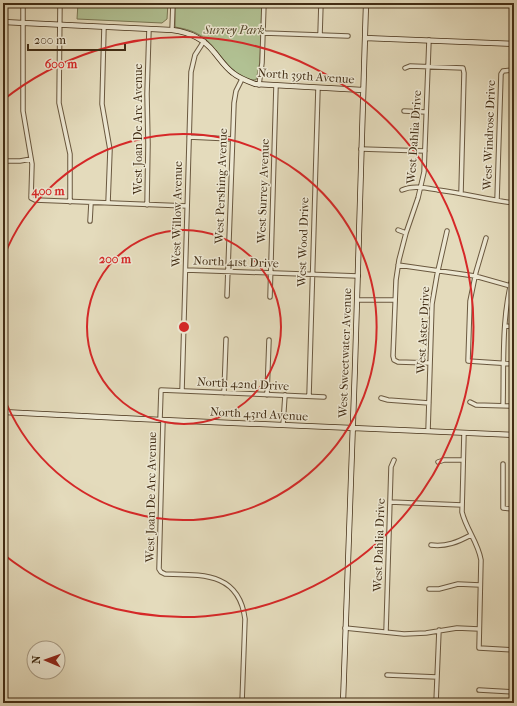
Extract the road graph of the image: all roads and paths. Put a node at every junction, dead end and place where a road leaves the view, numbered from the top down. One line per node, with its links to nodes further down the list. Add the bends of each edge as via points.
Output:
1 (23, 3): 8 (street)
2 (60, 3): 9 (street)
3 (172, 3): 12 (street)
4 (264, 3): 13 (street)
5 (321, 3): 14 (street)
6 (366, 3): 16 (street, West Sweetwater Avenue)
7 (3, 22): 8 (street, North 39th Avenue)
8 (23, 23): 9 (street, North 39th Avenue); 34 (street, via 23,111)
9 (59, 24): 10 (street, North 39th Avenue); 40 (street, via 60,102 70,154)
10 (104, 27): 11 (street, North 39th Avenue); 42 (street, via 102,104 110,150)
11 (149, 29): 12 (street, North 39th Avenue); 44 (street, West Joan De Arc Avenue, via 146,94)
12 (172, 30): 18 (street, North 39th Avenue, via 184,31)
13 (264, 33): 14 (street); 24 (street)
14 (320, 35): 15 (street)
15 (348, 36)
16 (365, 38): 17 (street); 27 (street, West Sweetwater Avenue)
17 (429, 40): 19 (street); 20 (street, West Dahlia Drive)
18 (204, 41): 23 (street, North 39th Avenue, via 230,70); 30 (street, West Willow Avenue, via 195,55 192,67)
19 (514, 44)
20 (428, 67): 21 (street); 29 (street, West Dahlia Drive); 38 (street, via 463,68)
21 (405, 68)
22 (514, 70): 39 (street, West Windrose Drive, via 503,71 501,74)
23 (242, 79): 24 (street, North 39th Avenue); 31 (street, West Pershing Avenue, via 234,103)
24 (259, 85): 25 (street, North 39th Avenue)
25 (276, 86): 26 (street, North 39th Avenue); 56 (street, West Surrey Avenue)
26 (318, 88): 27 (street, North 39th Avenue); 57 (street, West Wood Drive)
27 (363, 90): 32 (street, West Sweetwater Avenue)
28 (404, 111): 29 (street)
29 (426, 112): 33 (street, West Dahlia Drive)
30 (189, 137): 31 (street); 45 (street, West Willow Avenue)
31 (232, 139): 54 (street, West Pershing Avenue)
32 (361, 148): 33 (street); 58 (street, West Sweetwater Avenue)
33 (425, 151): 36 (street, West Dahlia Drive)
34 (31, 159): 35 (street); 40 (street, via 31,198)
35 (3, 161)
36 (421, 188): 37 (street, via 409,187); 38 (street); 49 (street, West Dahlia Drive)
37 (402, 190)
38 (461, 193): 39 (street)
39 (497, 200): 43 (street)
40 (70, 202): 41 (street)
41 (91, 203): 42 (street); 46 (street)
42 (108, 203): 44 (street)
43 (514, 203)
44 (147, 205): 45 (street)
45 (187, 206): 52 (street, West Willow Avenue)
46 (90, 221)
47 (398, 230): 49 (street)
48 (447, 231): 53 (street, West Aster Drive)
49 (406, 233): 51 (street, West Dahlia Drive)
50 (486, 238): 59 (street)
51 (398, 265): 53 (street); 64 (street, West Dahlia Drive)
52 (186, 270): 54 (street, North 41st Drive); 73 (street, West Willow Avenue)
53 (438, 270): 59 (street); 69 (street, West Aster Drive, via 432,304)
54 (228, 271): 56 (street, North 41st Drive); 61 (street, West Pershing Avenue)
55 (514, 272): 60 (street)
56 (271, 273): 57 (street, North 41st Drive); 62 (street, West Surrey Avenue)
57 (312, 274): 58 (street, North 41st Drive); 77 (street, West Wood Drive)
58 (358, 276): 63 (street, West Sweetwater Avenue)
59 (475, 276): 60 (street); 70 (street, via 470,301 468,361)
60 (512, 286): 65 (street, via 506,312)
61 (228, 296)
62 (270, 297)
63 (357, 300): 64 (street); 87 (street, West Sweetwater Avenue)
64 (395, 300): 69 (street, West Dahlia Drive, via 394,360)
65 (506, 326): 66 (street); 70 (street)
66 (514, 327)
67 (226, 339): 74 (street)
68 (269, 340): 75 (street)
69 (430, 363): 80 (street, West Aster Drive)
70 (504, 363): 71 (street); 82 (street)
71 (514, 364)
72 (161, 390): 73 (street, North 42nd Drive); 85 (street, West Joan De Arc Avenue)
73 (182, 391): 74 (street, North 42nd Drive)
74 (224, 393): 75 (street, North 42nd Drive)
75 (267, 395): 76 (street, North 42nd Drive)
76 (285, 395): 77 (street, North 42nd Drive); 86 (street)
77 (309, 396): 78 (street, North 42nd Drive)
78 (324, 397)
79 (381, 398): 80 (street)
80 (429, 402): 88 (street, West Aster Drive)
81 (470, 402): 82 (street, via 476,405)
82 (503, 406): 83 (street)
83 (514, 406)
84 (3, 412): 85 (street, North 43rd Avenue)
85 (161, 420): 86 (street, North 43rd Avenue); 111 (street, West Joan De Arc Avenue, via 159,569 165,574 209,576 220,580 233,591 244,609 246,619)
86 (283, 425): 87 (street, North 43rd Avenue)
87 (352, 428): 88 (street, North 43rd Avenue); 102 (street, West Sweetwater Avenue)
88 (428, 431): 89 (street, North 43rd Avenue)
89 (464, 433): 90 (street, North 43rd Avenue); 92 (street)
90 (514, 435)
91 (394, 460): 95 (street, West Dahlia Drive)
92 (463, 460): 93 (street); 96 (street)
93 (438, 462)
94 (504, 464): 97 (street, via 503,508)
95 (390, 502): 96 (street); 105 (street, West Dahlia Drive)
96 (462, 504): 98 (street, via 464,522)
97 (514, 509)
98 (471, 535): 99 (street, via 454,544); 100 (street, via 480,556)
99 (431, 545)
100 (480, 585): 101 (street, via 458,584); 103 (street)
101 (429, 590)
102 (345, 628): 105 (street); 112 (street, West Sweetwater Avenue)
103 (479, 629): 104 (street); 106 (street, via 479,648)
104 (439, 630): 105 (street, via 413,634); 108 (street)
105 (386, 632)
106 (514, 650)
107 (386, 675): 108 (street)
108 (437, 677): 113 (street)
109 (479, 690): 110 (street)
110 (514, 692)
111 (242, 703)
112 (343, 703)
113 (436, 703)

